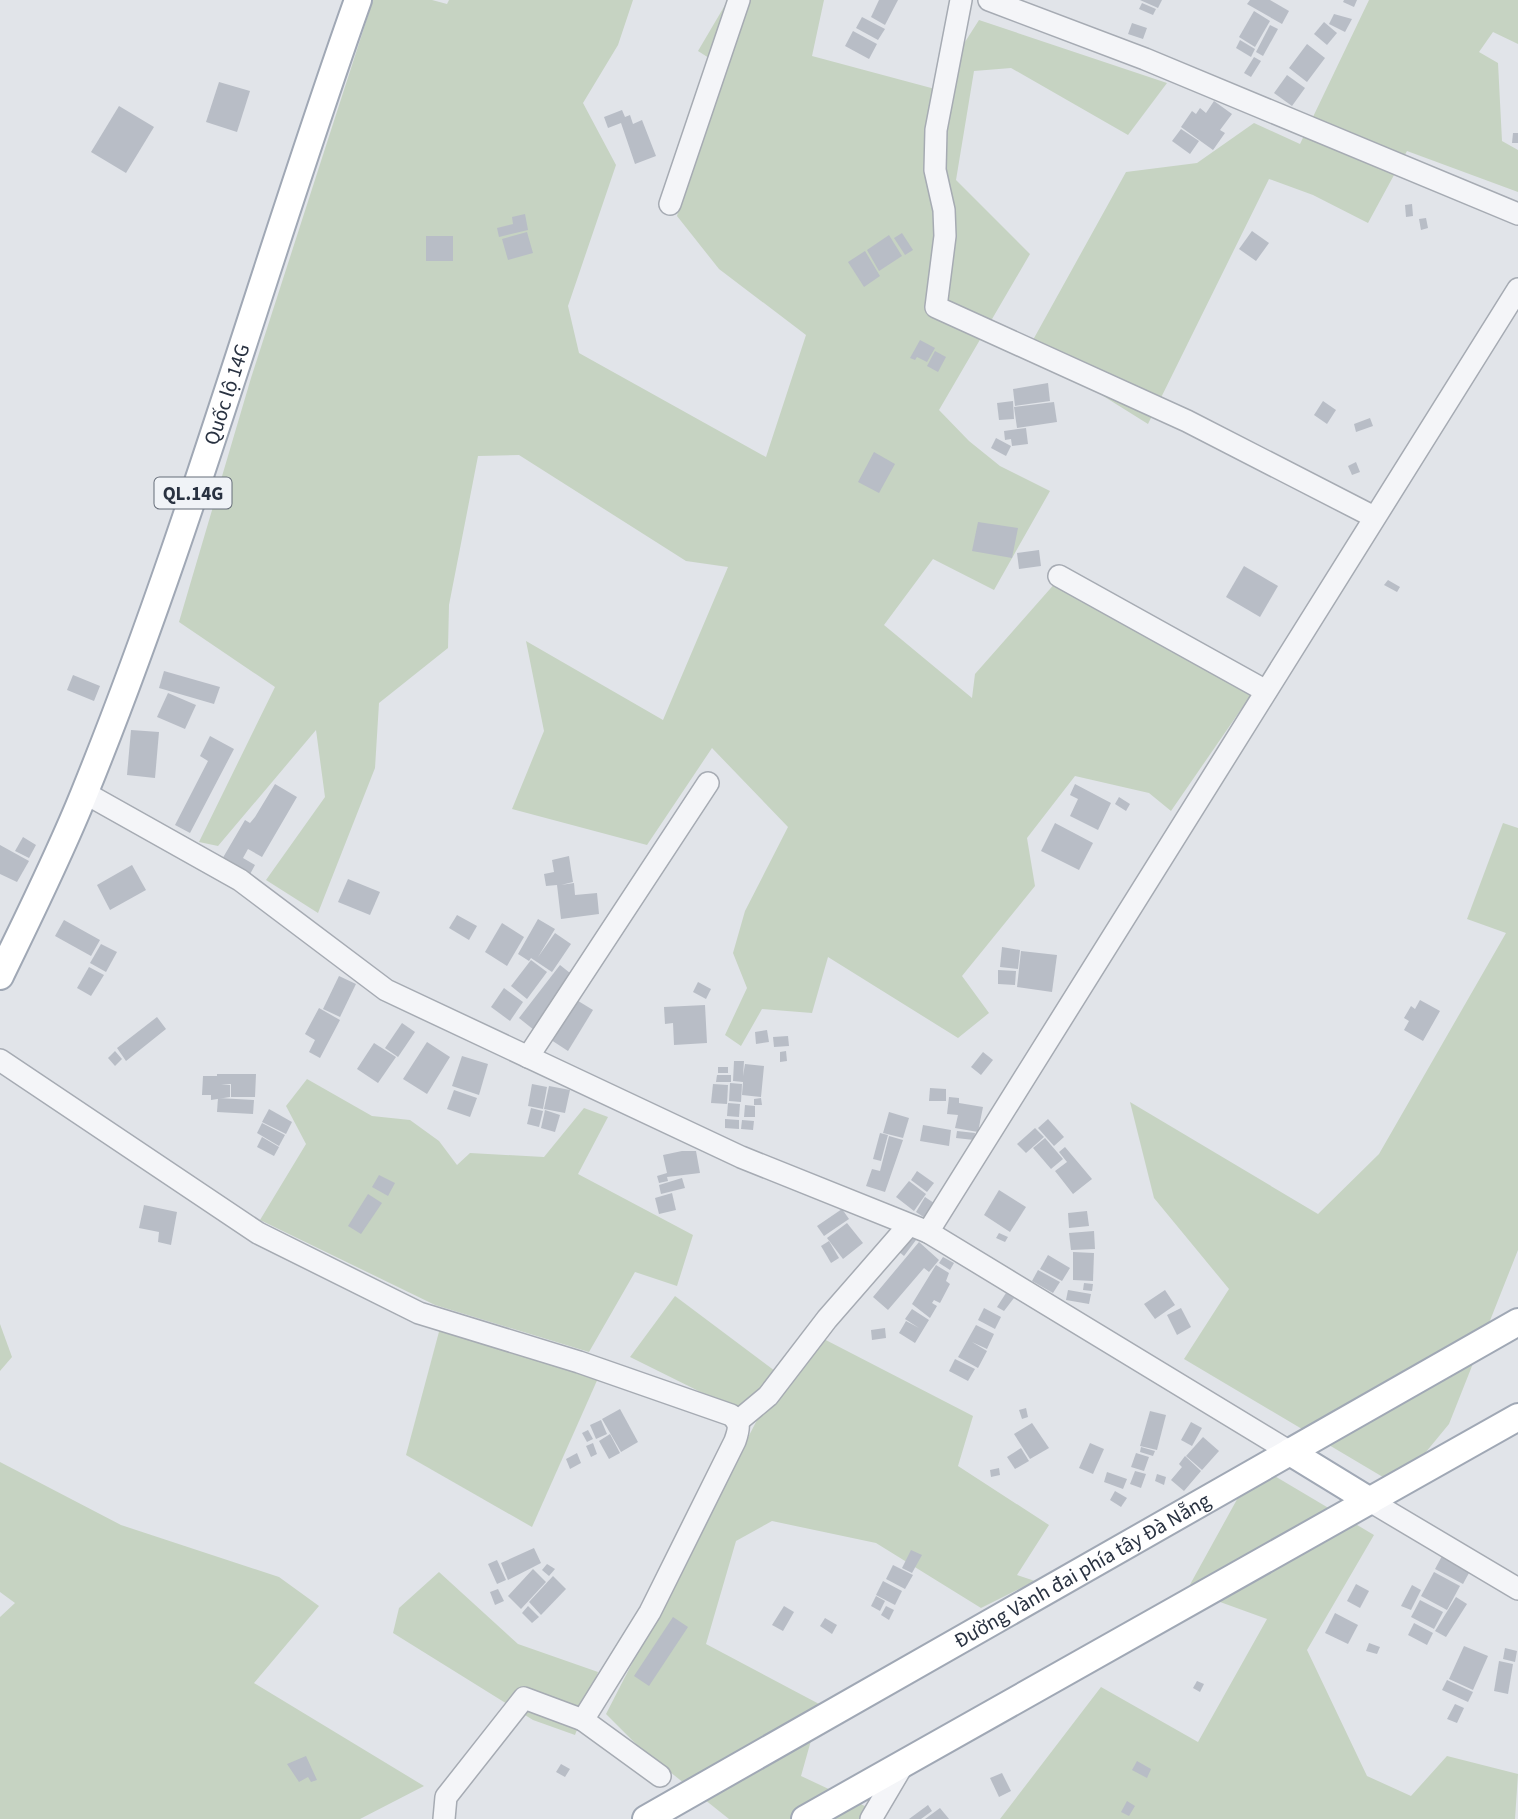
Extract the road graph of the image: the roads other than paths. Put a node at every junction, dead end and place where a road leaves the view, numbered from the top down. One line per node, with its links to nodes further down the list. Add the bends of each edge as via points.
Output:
1 (358, 0): 12 (main road, Quốc lộ 14G / QL.14G, via 307,144 242,354)
2 (739, 0): 5 (street)
3 (961, 0): 8 (street, via 936,130 935,170 945,236 936,307 1187,421)
4 (989, 0): 6 (street, via 1145,59)
5 (670, 204)
6 (1518, 214)
7 (1518, 289): 8 (street)
8 (1374, 517): 10 (street)
9 (1059, 576): 10 (street)
10 (1266, 691): 16 (street)
11 (708, 783): 14 (street)
12 (85, 793): 13 (main road, Quốc lộ 14G / QL.14G); 14 (street, via 240,880 386,990)
13 (0, 976)
14 (528, 1057): 16 (street, via 741,1157)
15 (0, 1060): 19 (street, via 258,1233 419,1313 579,1362)
16 (918, 1229): 19 (street, via 827,1319 773,1390); 20 (street)
17 (1518, 1322): 20 (main road, Đường Vành đai phía tây Đà Nẵng)
18 (1518, 1417): 21 (main road)
19 (738, 1421): 23 (street, via 735,1441 650,1612)
20 (1290, 1452): 21 (main road); 27 (main road, Đường Vành đai phía tây Đà Nẵng)
21 (1370, 1501): 22 (street); 24 (main road)
22 (1518, 1589)
23 (583, 1720): 25 (street); 26 (street, via 524,1698 446,1797)
24 (904, 1763): 28 (main road); 29 (street)
25 (660, 1776)
26 (444, 1819)
27 (646, 1819)
28 (804, 1819)
29 (871, 1819)

